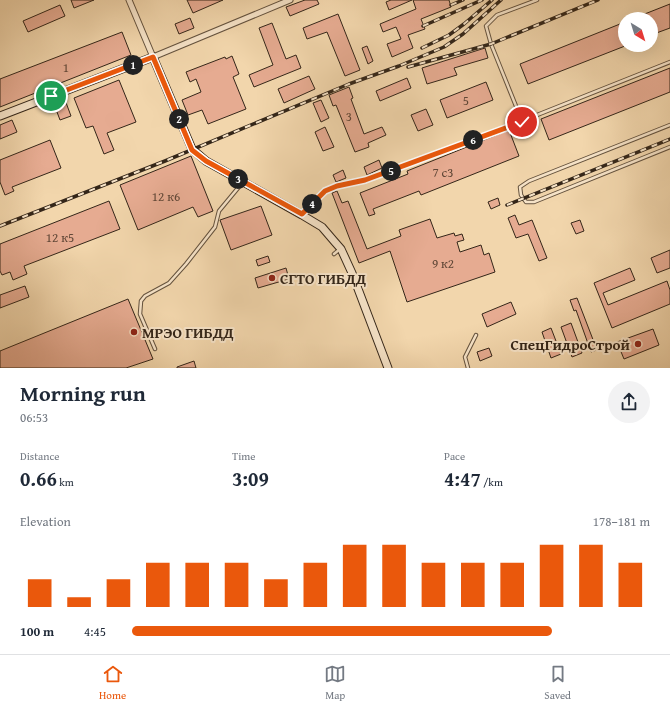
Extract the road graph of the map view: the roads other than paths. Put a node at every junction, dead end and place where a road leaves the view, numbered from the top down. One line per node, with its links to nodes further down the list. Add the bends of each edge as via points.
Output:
1 (129, 0): 4 (street)
2 (290, 0): 4 (street)
3 (537, 0): 7 (lane, via 497,15 486,26)
4 (153, 57): 6 (street); 10 (street, via 192,150)
5 (670, 62): 7 (lane)
6 (0, 116)
7 (522, 122): 11 (lane, via 365,180 325,191)
8 (670, 125): 9 (lane, via 529,181 520,187 521,195 526,202 534,202)
9 (670, 147)
10 (243, 182): 11 (street); 15 (lane, via 219,211 215,227 186,264 169,283 145,296 141,301 140,314)
11 (302, 214): 12 (street, via 322,227)
12 (341, 249): 13 (lane); 16 (street)
13 (334, 254)
14 (476, 335): 17 (lane, via 465,357)
15 (155, 349)
16 (388, 368)
17 (468, 368)

